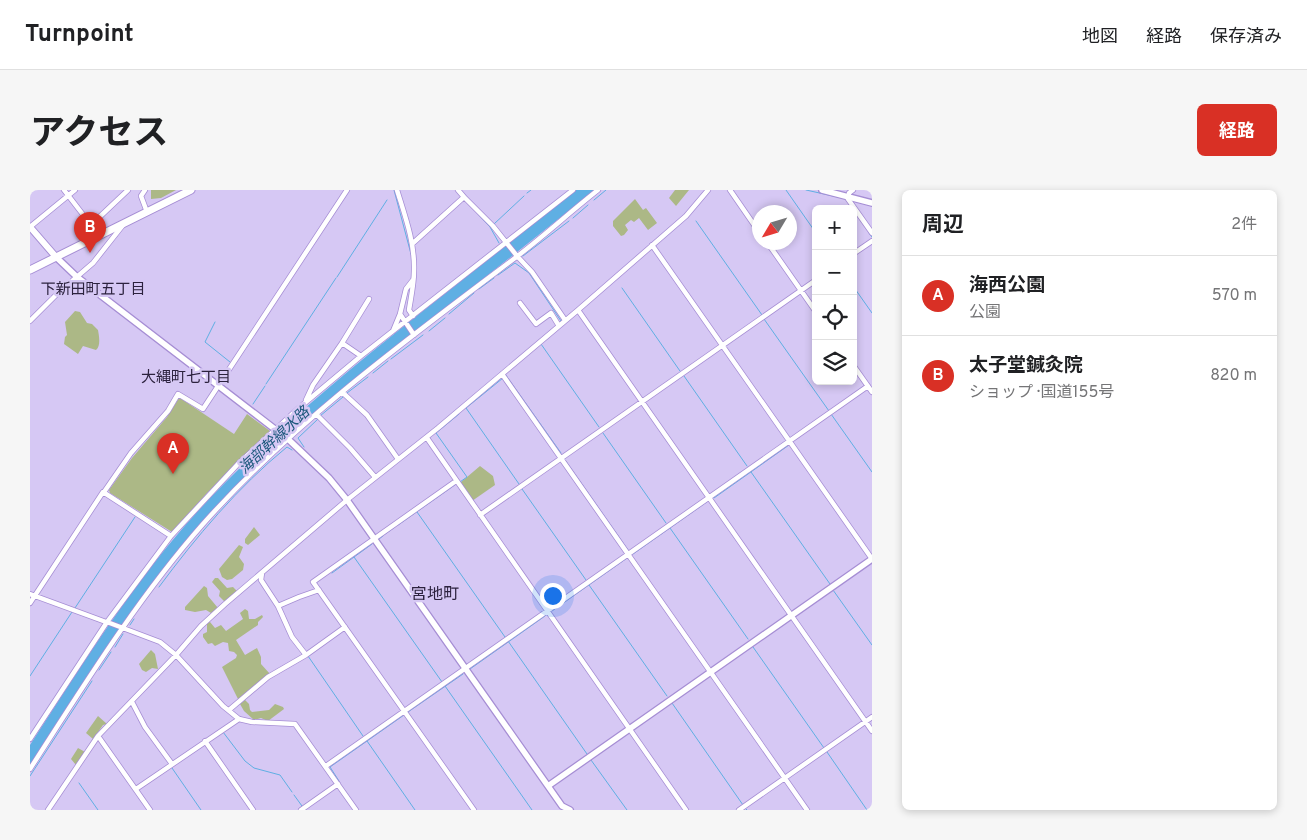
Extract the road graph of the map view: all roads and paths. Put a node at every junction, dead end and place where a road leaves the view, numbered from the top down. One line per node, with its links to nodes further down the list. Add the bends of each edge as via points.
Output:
1 (64, 190): 17 (street)
2 (75, 190): 17 (street)
3 (128, 190): 24 (street)
4 (145, 190): 21 (street, via 141,196)
5 (191, 190): 21 (highway)
6 (347, 190): 58 (street)
7 (397, 190): 30 (street)
8 (458, 190): 19 (street)
9 (563, 190): 16 (street)
10 (573, 190): 16 (street)
11 (598, 190): 34 (street)
12 (708, 190): 31 (street, via 686,216)
13 (730, 190): 22 (street)
14 (822, 190): 18 (street)
15 (853, 190): 18 (street)
16 (567, 194): 29 (street)
17 (68, 196): 24 (street); 25 (street)
18 (848, 196): 20 (street); 26 (street)
19 (464, 197): 29 (street); 30 (street)
20 (872, 202)
21 (147, 212): 23 (highway)
22 (752, 221)
23 (124, 223): 27 (highway); 37 (street, via 93,263)
24 (91, 225): 27 (street)
25 (30, 227): 35 (main road)
26 (872, 233)
27 (100, 236): 35 (highway)
28 (872, 241): 33 (street)
29 (506, 242): 34 (street); 46 (street)
30 (412, 244): 38 (street)
31 (652, 245): 44 (street); 54 (street)
32 (773, 250): 40 (street)
33 (857, 251)
34 (517, 256): 47 (street); 52 (street)
35 (56, 257): 36 (highway); 37 (street)
36 (30, 270)
37 (77, 277): 48 (street); 58 (street)
38 (414, 279): 45 (street, via 406,289); 46 (street, via 409,310)
39 (812, 283): 40 (street)
40 (801, 291): 43 (street); 54 (street)
41 (369, 299): 53 (street)
42 (520, 303): 50 (street, via 536,324 550,313)
43 (812, 306)
44 (578, 310): 47 (street); 63 (street)
45 (400, 314): 49 (street); 51 (street)
46 (413, 316): 49 (street)
47 (565, 320): 50 (street)
48 (30, 321)
49 (405, 324): 51 (street); 52 (street)
50 (559, 326): 57 (street)
51 (392, 332): 55 (street)
52 (414, 335): 60 (street)
53 (342, 343): 55 (street); 62 (street, via 313,385)
54 (723, 345): 63 (street); 68 (street)
55 (361, 356): 62 (street)
56 (857, 371): 59 (street)
57 (502, 374): 66 (street); 69 (street)
58 (219, 386): 65 (street); 73 (street, via 203,409 178,394)
59 (868, 386): 61 (street); 68 (street)
60 (342, 392): 64 (street); 70 (street, via 367,415)
61 (872, 392)
62 (306, 402): 65 (street)
63 (642, 402): 69 (street); 74 (street)
64 (316, 414): 67 (street); 71 (street)
65 (276, 430): 67 (street); 77 (street, via 238,464)
66 (426, 438): 70 (street); 72 (street)
67 (288, 439): 75 (street); 92 (street, via 204,524)
68 (790, 441): 74 (street); 80 (street)
69 (561, 458): 76 (street); 79 (street)
70 (398, 459): 71 (street)
71 (375, 477): 75 (street)
72 (456, 481): 76 (street); 78 (street)
73 (104, 492): 77 (street); 85 (street)
74 (709, 498): 79 (street); 89 (street)
75 (347, 500): 78 (street); 81 (street)
76 (480, 515): 88 (street)
77 (171, 536): 90 (street)
78 (374, 539): 84 (street, via 313,582); 95 (street)
79 (628, 554): 88 (street); 96 (street)
80 (872, 559): 89 (street)
81 (262, 573): 82 (street); 83 (street)
82 (253, 580): 83 (street); 93 (street, via 201,626)
83 (261, 580): 87 (street)
84 (319, 590): 87 (street); 91 (street)
85 (32, 595): 86 (street); 90 (street)
86 (30, 603)
87 (278, 606): 94 (street, via 292,636)
88 (547, 611): 95 (street); 103 (street)
89 (791, 615): 96 (street); 102 (street)
90 (107, 622): 92 (street); 106 (street)
91 (345, 627): 94 (street); 99 (street)
92 (122, 628): 93 (street, via 160,642); 110 (street)
93 (176, 655): 97 (street); 98 (street)
94 (306, 655): 98 (street, via 268,677)
95 (466, 668): 99 (street); 113 (street)
96 (711, 672): 103 (street); 111 (street)
97 (132, 702): 105 (street); 108 (street, via 145,727)
98 (229, 710): 101 (street)
99 (404, 711): 109 (street); 120 (street)
100 (872, 717): 102 (street)
101 (240, 718): 107 (street); 109 (street, via 252,722 295,724)
102 (866, 722): 104 (street); 111 (street)
103 (629, 728): 113 (street); 122 (street)
104 (872, 731)
105 (98, 736): 114 (street); 115 (street)
106 (30, 739)
107 (205, 741): 108 (street); 117 (street)
108 (172, 764): 114 (street)
109 (326, 766): 112 (street)
110 (30, 769)
111 (785, 778): 123 (street); 124 (street)
112 (338, 784): 118 (street); 119 (street)
113 (548, 786): 121 (street, via 562,806)
114 (136, 789): 116 (street)
115 (48, 810)
116 (149, 810)
117 (253, 810)
118 (301, 810)
119 (356, 810)
120 (474, 810)
121 (570, 810)
122 (686, 810)
123 (739, 810)
124 (807, 810)

